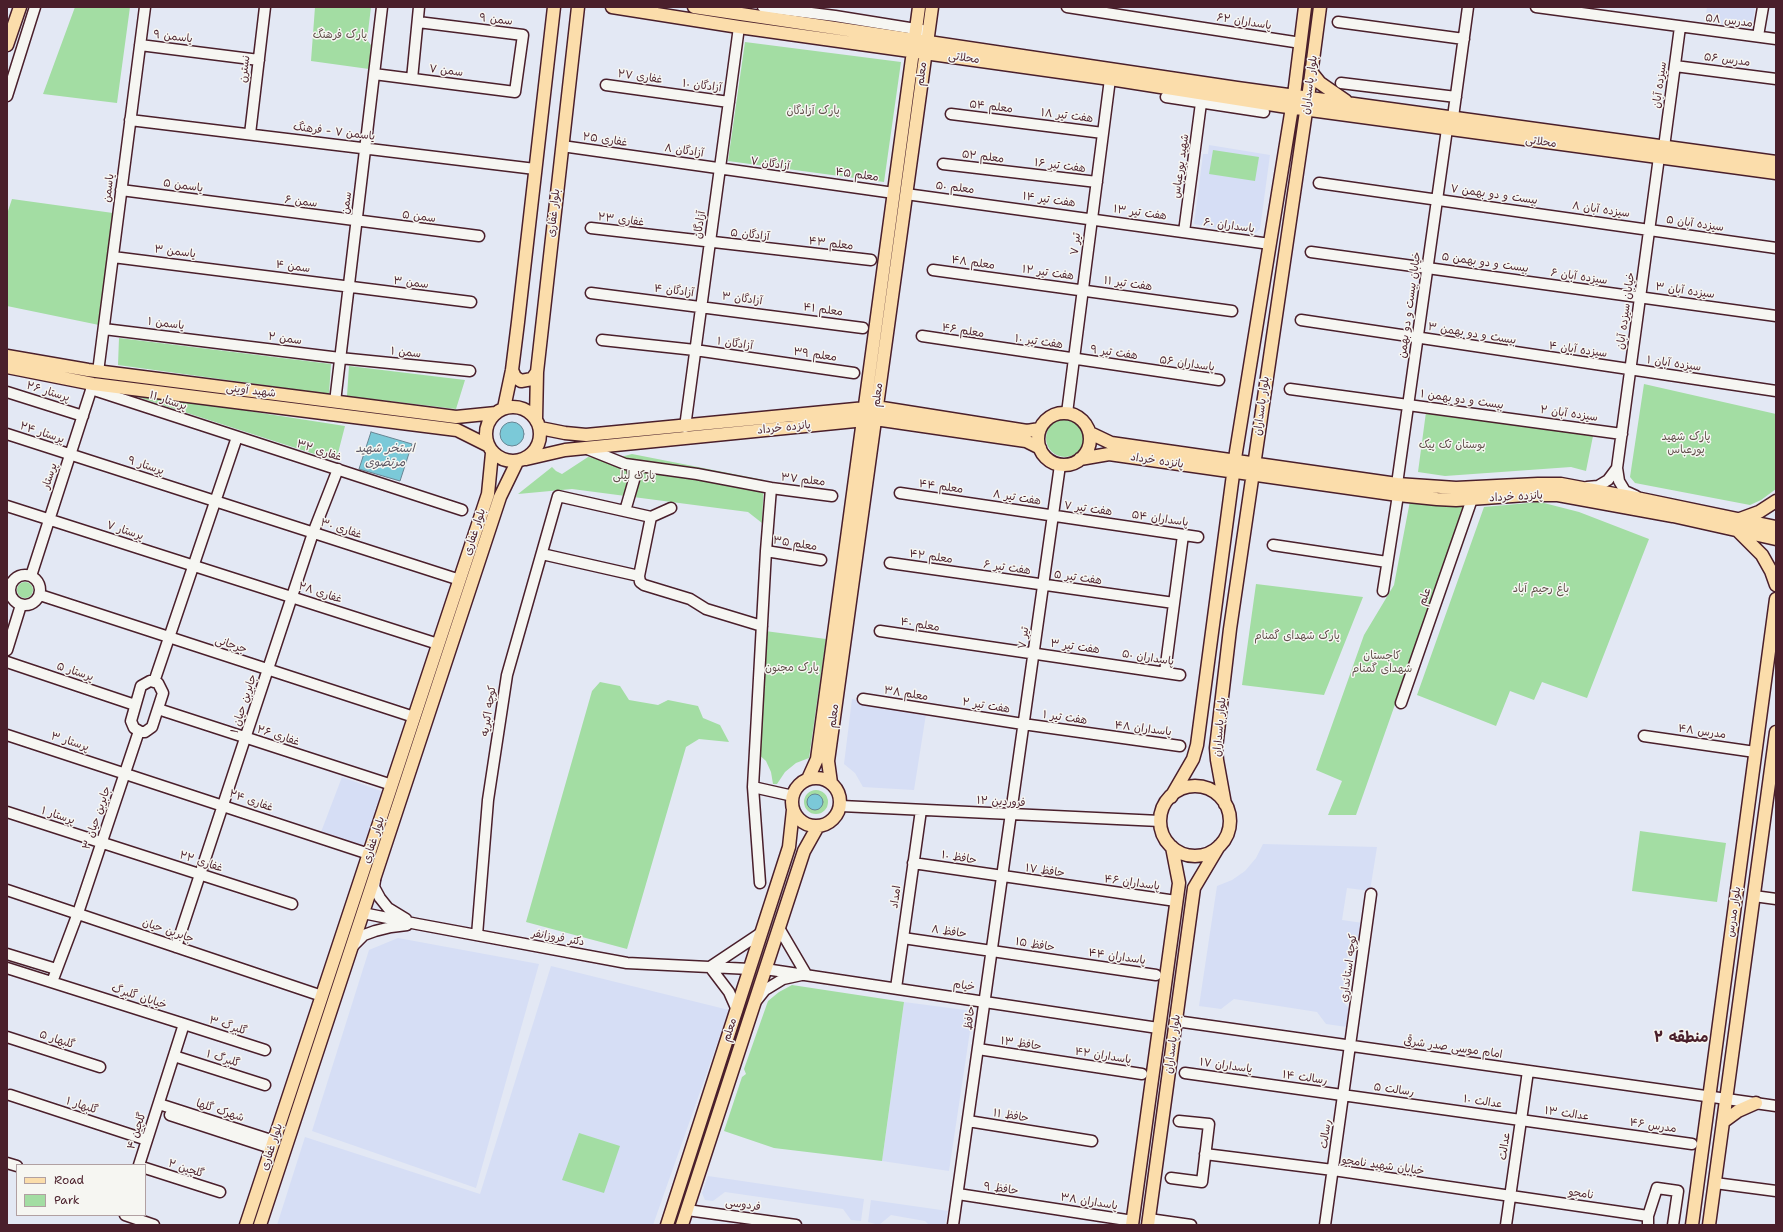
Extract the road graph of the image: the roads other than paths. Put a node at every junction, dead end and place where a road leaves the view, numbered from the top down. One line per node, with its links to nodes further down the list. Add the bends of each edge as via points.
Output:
1 (20, 7): 31 (main road)
2 (35, 7): 45 (street)
3 (145, 7): 32 (street, یاسمن)
4 (265, 7): 33 (street, نسترن)
5 (382, 7): 36 (street, سمن)
6 (419, 7): 21 (street)
7 (554, 7): 68 (main road)
8 (578, 7): 61 (main road, بلوار غفاری)
9 (612, 7): 24 (main road, محلاتی)
10 (694, 7): 28 (main road, محلاتی)
11 (763, 7): 28 (street, via 835,16)
12 (919, 7): 28 (main road, معلم)
13 (932, 7): 29 (main road, معلم)
14 (1067, 7): 20 (street, پاسداران ۶۲)
15 (1305, 7): 30 (main road, بلوار پاسداران)
16 (1320, 7): 35 (main road, بلوار پاسداران)
17 (1468, 7): 26 (street)
18 (1536, 7): 23 (street, مدرس ۵۸)
19 (1763, 7): 25 (street)
20 (1114, 10): 30 (street, پاسداران ۶۲)
21 (418, 22): 37 (street); 42 (street, سمن ۹, via 523,35)
22 (1338, 22): 26 (street)
23 (1680, 26): 25 (street, مدرس ۵۸); 34 (street, سیزده آبان)
24 (740, 27): 28 (main road, محلاتی); 48 (street, آزادگان)
25 (1758, 36): 27 (street, مدرس ۵۸)
26 (1464, 39): 47 (street)
27 (1776, 39)
28 (915, 40): 29 (main road, محلاتی); 29 (street); 75 (main road, معلم)
29 (927, 42): 38 (main road, محلاتی); 44 (main road, محلاتی); 75 (main road, معلم)
30 (1301, 43): 44 (main road, بلوار پاسداران)
31 (7, 45)
32 (140, 45): 33 (street, یاسمن ۹); 56 (street, یاسمن)
33 (258, 60): 60 (street, نسترن)
34 (1675, 66): 39 (street, مدرس ۵۶); 63 (street, سیزده آبان)
35 (1312, 73): 50 (main road, via 1327,89); 51 (main road, بلوار پاسداران)
36 (374, 74): 37 (street, سمن ۷); 62 (street, سمن)
37 (412, 79): 42 (street, سمن ۷)
38 (1110, 79): 52 (main road, محلاتی); 59 (street, ۷ تیر)
39 (1776, 79)
40 (1341, 83): 47 (street)
41 (606, 85): 43 (street, غفاری ۲۷)
42 (514, 92)
43 (672, 94): 48 (street, آزادگان ۱۰)
44 (1294, 95): 51 (main road, محلاتی); 52 (main road, بلوار پاسداران)
45 (7, 96)
46 (1166, 97): 49 (street)
47 (1456, 97): 55 (street)
48 (729, 102): 67 (street, آزادگان)
49 (1201, 103): 53 (street); 84 (street, شهید پورعباس)
50 (1350, 103): 51 (main road, محلاتی); 55 (main road, محلاتی)
51 (1307, 104): 52 (main road, محلاتی); 58 (main road, محلاتی); 157 (main road, بلوار پاسداران)
52 (1292, 108): 87 (main road, بلوار پاسداران)
53 (1264, 112)
54 (951, 114): 57 (street, معلم ۵۴)
55 (1453, 117): 63 (main road, محلاتی)
56 (130, 120): 60 (street, یاسمن ۷ - فرهنگ); 74 (street, یاسمن)
57 (1028, 123): 59 (street, هفت تیر ۱۸)
58 (1447, 129): 63 (main road, محلاتی); 76 (street, خیابان بیست و دو بهمن)
59 (1103, 133): 72 (street, ۷ تیر)
60 (250, 134): 62 (street, یاسمن ۷ - فرهنگ)
61 (562, 146): 64 (street, غفاری ۲۵); 127 (main road, بلوار غفاری)
62 (365, 148): 68 (street, یاسمن ۷ - فرهنگ); 81 (street, سمن)
63 (1662, 152): 65 (main road, محلاتی); 70 (main road, محلاتی); 83 (street, خیابان سیزده آبان)
64 (644, 158): 67 (street, آزادگان ۸)
65 (1776, 162)
66 (943, 164): 69 (street, معلم ۵۲)
67 (720, 168): 71 (street, آزادگان ۷); 86 (street, آزادگان)
68 (535, 169): 122 (main road)
69 (1020, 173): 72 (street, هفت تیر ۱۶)
70 (1776, 173)
71 (816, 182): 75 (street, معلم ۴۵)
72 (1097, 182): 80 (street, ۷ تیر)
73 (1319, 183): 76 (street, بیست و دو بهمن ۷)
74 (121, 190): 77 (street, یاسمن ۵); 91 (street, یاسمن)
75 (900, 193): 78 (street, معلم ۵۰); 138 (main road, معلم)
76 (1437, 199): 79 (street, بیست و دو بهمن ۷); 93 (street, خیابان بیست و دو بهمن)
77 (242, 206): 81 (street, سمن ۶)
78 (1002, 206): 80 (street, هفت تیر ۱۴)
79 (1548, 215): 83 (street, سیزده آبان ۸)
80 (1092, 218): 84 (street, هفت تیر ۱۳); 99 (street, ۷ تیر)
81 (356, 221): 85 (street, سمن ۵); 98 (street, سمن)
82 (591, 228): 86 (street, غفاری ۲۳)
83 (1650, 229): 88 (street, سیزده آبان ۵); 101 (street, خیابان سیزده آبان)
84 (1184, 232): 87 (street, پاسداران ۶۰)
85 (480, 236)
86 (710, 242): 89 (street, آزادگان ۵); 103 (street, آزادگان)
87 (1270, 244): 156 (main road, بلوار پاسداران)
88 (1776, 248)
89 (788, 251): 92 (street, معلم ۴۳)
90 (1311, 252): 93 (street, بیست و دو بهمن ۵)
91 (113, 257): 95 (street, یاسمن ۳); 109 (street, یاسمن)
92 (871, 260)
93 (1427, 268): 97 (street, بیست و دو بهمن ۵); 111 (street, خیابان بیست و دو بهمن)
94 (933, 270): 96 (street, معلم ۴۸)
95 (234, 272): 98 (street, سمن ۴)
96 (1009, 280): 99 (street, هفت تیر ۱۲)
97 (1539, 283): 101 (street, سیزده آبان ۶)
98 (349, 287): 102 (street, سمن ۳); 118 (street, سمن)
99 (1082, 290): 104 (street, هفت تیر ۱۱); 119 (street, ۷ تیر)
100 (591, 293): 103 (street, آزادگان ۴)
101 (1640, 297): 106 (street, سیزده آبان ۳); 123 (street, خیابان سیزده آبان)
102 (471, 302)
103 (701, 306): 105 (street, آزادگان ۳); 115 (street, آزادگان)
104 (1232, 311)
105 (780, 316): 108 (street, معلم ۴۱)
106 (1776, 316)
107 (1302, 320): 111 (street, بیست و دو بهمن ۳)
108 (863, 328)
109 (104, 329): 113 (street, یاسمن ۱); 126 (street, یاسمن)
110 (922, 336): 114 (street, معلم ۴۶)
111 (1417, 338): 116 (street, بیست و دو بهمن ۳); 135 (street, خیابان بیست و دو بهمن)
112 (602, 340): 115 (street, آزادگان ۱)
113 (226, 343): 118 (street, سمن ۲)
114 (1000, 349): 119 (street, هفت تیر ۱۰)
115 (695, 350): 120 (street, آزادگان ۱); 142 (street, آزادگان)
116 (1522, 354): 123 (street, سیزده آبان ۴)
117 (7, 356): 126 (main road, شهید آوینی)
118 (340, 358): 124 (street, سمن ۱); 134 (street, سمن)
119 (1074, 360): 125 (street, هفت تیر ۹); 137 (street, ۷ تیر)
120 (772, 361): 128 (street, معلم ۳۹)
121 (7, 367): 130 (main road, شهید آوینی)
122 (512, 370): 127 (main road, via 515,377 521,381 532,379); 136 (main road)
123 (1630, 370): 132 (street, سیزده آبان ۱); 146 (street, خیابان سیزده آبان)
124 (470, 371)
125 (1152, 371): 129 (street, پاسداران ۵۶)
126 (98, 372): 134 (main road, شهید آوینی)
127 (536, 372): 141 (main road, بلوار غفاری)
128 (854, 372)
129 (1219, 380)
130 (92, 387): 139 (street, پرستار); 147 (street, پرستار ۱۱); 150 (main road, شهید آوینی, via 457,430)
131 (1290, 389): 135 (street, بیست و دو بهمن ۱)
132 (1776, 391)
133 (7, 392): 139 (street, پرستار ۲۶)
134 (335, 402): 136 (main road, شهید آوینی, via 456,417)
135 (1408, 405): 140 (street, بیست و دو بهمن ۱); 162 (street, خیابان بیست و دو بهمن)
136 (500, 410): 141 (main road, via 518,407 525,410); 150 (main road, via 490,419 486,428 485,436)
137 (1066, 413): 143 (main road, via 1054,415); 144 (main road, via 1084,422)
138 (870, 414): 142 (main road, پانزده خرداد); 143 (main road, پانزده خرداد, via 1027,431); 148 (main road, پانزده خرداد); 149 (main road, پانزده خرداد, via 1026,441); 234 (main road, معلم, via 817,759); 235 (main road, معلم, via 828,761)
139 (83, 416): 151 (street, پرستار)
140 (1514, 418): 146 (street, سیزده آبان ۲)
141 (538, 424): 142 (main road, پانزده خرداد, via 565,433 586,435); 153 (main road, via 541,437 538,446)
142 (685, 427)
143 (1040, 428): 149 (main road)
144 (1090, 433): 152 (main road, via 1089,448); 156 (main road, پانزده خرداد, via 1111,444)
145 (7, 434): 151 (street, پرستار ۲۴)
146 (1622, 434): 158 (street, خیابان سیزده آبان)
147 (237, 436): 159 (street, غفاری ۳۲); 167 (street)
148 (583, 448): 153 (main road, پانزده خرداد); 154 (street, معلم ۳۷)
149 (1040, 448): 155 (main road, via 1048,459)
150 (490, 449): 153 (main road, via 504,460); 195 (main road, بلوار غفاری, via 488,494)
151 (70, 454): 167 (street, پرستار ۹); 177 (street, پرستار)
152 (1080, 459): 155 (main road, via 1074,463); 156 (main road, پانزده خرداد, via 1109,454)
153 (522, 460): 255 (main road, بلوار غفاری, via 500,497)
154 (632, 465): 161 (street, معلم ۳۷); 173 (street, via 634,480)
155 (1060, 465): 175 (street, ۷ تیر)
156 (1235, 466): 157 (main road, پانزده خرداد); 239 (main road, بلوار پاسداران, via 1197,745 1193,759)
157 (1253, 468): 162 (main road, پانزده خرداد); 240 (main road, بلوار پاسداران, via 1216,748)
158 (1617, 468): 160 (street, via 1608,480 1598,486); 166 (street, خیابان سیزده آبان, via 1619,481 1625,491)
159 (338, 469): 172 (street, غفاری ۳۲); 181 (street, جابربن حیان ۱)
160 (1582, 487): 162 (main road, پانزده خرداد, via 1538,484); 166 (main road, پانزده خرداد)
161 (771, 488): 164 (street, معلم ۳۷); 186 (street)
162 (1397, 489): 165 (main road, پانزده خرداد, via 1437,499); 189 (street, خیابان بیست و دو بهمن)
163 (900, 493): 169 (street, معلم ۴۴)
164 (832, 496)
165 (1472, 499): 174 (main road, پانزده خرداد, via 1558,495); 218 (street, علم)
166 (1641, 499): 174 (main road, پانزده خرداد)
167 (215, 501): 181 (street, غفاری ۳۰); 191 (street)
168 (1776, 501): 179 (main road)
169 (978, 504): 175 (street, هفت تیر ۸)
170 (7, 506): 177 (street, پرستار ۷)
171 (671, 508): 176 (street)
172 (462, 510)
173 (625, 510): 176 (street); 187 (street, کوچه اکبریه, via 558,496)
174 (1674, 511): 179 (main road, پانزده خرداد)
175 (1053, 516): 178 (street, هفت تیر ۷); 196 (street, ۷ تیر)
176 (651, 517): 194 (street)
177 (49, 519): 191 (street, پرستار ۷); 193 (street, پرستار)
178 (1119, 525): 182 (street, پاسداران ۵۴)
179 (1738, 525): 180 (main road, پانزده خرداد); 184 (main road, پانزده خرداد); 197 (main road, via 1762,555)
180 (1776, 527)
181 (313, 533): 195 (street, غفاری ۳۰); 201 (street, جابربن حیان ۱)
182 (1183, 535): 183 (street, پاسداران ۵۴); 203 (street)
183 (1198, 537)
184 (1776, 539)
185 (1272, 545): 189 (street)
186 (766, 551): 188 (street, معلم ۳۵); 205 (street)
187 (542, 554): 194 (street); 270 (street, کوچه اکبریه, via 507,675 488,800)
188 (821, 560)
189 (1387, 562): 199 (street, خیابان بیست و دو بهمن)
190 (890, 563): 192 (street, معلم ۴۲)
191 (193, 566): 201 (street, غفاری ۲۸); 207 (street)
192 (968, 574): 196 (street, هفت تیر ۶)
193 (31, 576): 198 (street, via 18,577); 200 (street, via 38,582)
194 (639, 576): 205 (street, via 640,582 644,585 690,599 706,609)
195 (460, 580): 208 (main road, بلوار غفاری)
196 (1043, 585): 203 (street, هفت تیر ۵); 210 (street, ۷ تیر)
197 (1776, 585)
198 (9, 586): 204 (street, via 13,600)
199 (1382, 591)
200 (40, 595): 204 (street, via 38,600 30,605); 207 (street, جرجانی)
201 (292, 597): 208 (street, غفاری ۲۸); 213 (street, جابربن حیان ۱)
202 (1776, 599): 231 (main road, بلوار مدرس)
203 (1174, 603): 214 (street)
204 (21, 605): 209 (street)
205 (762, 626): 237 (street)
206 (880, 631): 210 (street, معلم ۴۰)
207 (169, 638): 213 (street, جرجانی); 216 (street)
208 (438, 644): 222 (main road, بلوار غفاری)
209 (7, 650)
210 (1034, 653): 212 (street, هفت تیر ۳); 223 (street, ۷ تیر)
211 (7, 662): 219 (street, پرستار ۵)
212 (1113, 664): 214 (street, پاسداران ۵۰)
213 (268, 670): 222 (street, جرجانی); 229 (street, جابربن حیان ۱)
214 (1165, 672): 215 (street, پاسداران ۵۰)
215 (1180, 675)
216 (154, 682): 219 (street, via 147,682 141,686); 220 (street, via 160,686 163,693)
217 (863, 699): 221 (street, معلم ۳۸)
218 (1401, 703)
219 (135, 705): 224 (street, via 131,721 134,728)
220 (158, 709): 224 (street, via 152,727 145,732); 229 (street, غفاری ۲۶)
221 (946, 712): 223 (street, هفت تیر ۲)
222 (414, 717): 236 (main road, بلوار غفاری)
223 (1023, 724): 227 (street, هفت تیر ۱); 246 (street, ۷ تیر)
224 (139, 731): 233 (street, جابربن حیان ۳)
225 (1776, 732): 232 (main road, بلوار مدرس)
226 (7, 735): 233 (street, پرستار ۳)
227 (1103, 736): 230 (street, پاسداران ۴۸)
228 (1644, 736): 231 (street, مدرس ۴۸)
229 (246, 738): 236 (street, غفاری ۲۶); 241 (street, جابربن حیان ۱)
230 (1180, 746)
231 (1755, 752): 307 (main road, بلوار مدرس)
232 (1775, 754): 261 (main road, بلوار مدرس)
233 (125, 772): 241 (street, غفاری ۲۴); 249 (street, جابربن حیان ۳)
234 (808, 779): 235 (main road, via 817,777); 238 (main road, via 800,784)
235 (831, 782): 242 (main road, via 839,794)
236 (392, 785): 252 (main road, بلوار غفاری)
237 (753, 787): 238 (street); 257 (street)
238 (793, 796): 243 (main road)
239 (1171, 797): 240 (main road, via 1186,788 1204,788 1220,797); 247 (main road, via 1163,808)
240 (1225, 804): 250 (main road, via 1230,822)
241 (223, 805): 252 (street, غفاری ۲۴); 254 (street, جابربن حیان ۱)
242 (841, 806): 244 (street, ۱۲ فروردین); 248 (main road, via 833,820)
243 (793, 810): 248 (main road, via 798,819 806,824); 269 (main road, معلم, via 789,847)
244 (920, 810): 246 (street, ۱۲ فروردین); 253 (street, امداد)
245 (7, 812): 249 (street, پرستار ۱)
246 (1011, 814): 247 (street, ۱۲ فروردین); 256 (street, حافظ)
247 (1160, 821): 251 (main road, via 1165,838)
248 (818, 826): 268 (main road, معلم, via 804,851)
249 (102, 843): 254 (street, غفاری ۲۲); 265 (street, جابربن حیان ۳)
250 (1219, 846): 251 (main road, via 1212,852 1195,856 1186,855); 290 (main road, بلوار پاسداران, via 1194,888)
251 (1172, 847): 263 (main road, بلوار پاسداران, via 1179,883)
252 (369, 854): 286 (main road, بلوار غفاری)
253 (913, 863): 256 (street, حافظ ۱۰); 271 (street, امداد)
254 (200, 874): 264 (street, غفاری ۲۲); 272 (street, جابربن حیان ۱)
255 (375, 876): 266 (main road, بلوار غفاری); 267 (street, via 374,887 388,908)
256 (1002, 877): 258 (street, حافظ ۱۷); 274 (street, حافظ)
257 (760, 884)
258 (1084, 888): 263 (street, پاسداران ۴۶)
259 (7, 890): 265 (street, جابربن حیان)
260 (1372, 894): 294 (street, کوچه استانداری)
261 (1754, 896): 262 (street); 308 (main road, بلوار مدرس)
262 (1776, 899)
263 (1176, 901): 292 (main road, بلوار پاسداران)
264 (292, 904)
265 (78, 913): 272 (street, جابربن حیان); 279 (street, جابربن حیان ۳)
266 (363, 913): 267 (street, دکتر فروزانفر); 273 (main road, بلوار غفاری)
267 (417, 924): 270 (street, دکتر فروزانفر); 273 (street, via 375,931 364,936)
268 (779, 928): 281 (main road, معلم); 282 (street)
269 (761, 933): 277 (street); 280 (main road, معلم)
270 (477, 935): 277 (street, دکتر فروزانفر, via 627,963)
271 (903, 938): 274 (street, حافظ ۸); 285 (street, امداد)
272 (176, 947): 286 (street, جابربن حیان)
273 (351, 948): 340 (main road, بلوار غفاری)
274 (992, 950): 276 (street, حافظ ۱۵); 287 (street, حافظ)
275 (9, 955): 278 (street); 279 (street)
276 (1074, 963): 283 (street, پاسداران ۴۴)
277 (710, 967): 280 (street, دکتر فروزانفر); 289 (street, via 729,992)
278 (7, 968): 284 (street, خیابان گلبرگ)
279 (56, 969): 284 (street, جابربن حیان ۳)
280 (750, 969): 289 (main road, معلم)
281 (765, 969): 282 (street, خیام); 288 (main road, معلم)
282 (806, 974): 285 (street, خیام); 288 (street, via 783,979 765,990)
283 (1156, 975)
284 (52, 982): 291 (street, خیابان گلبرگ)
285 (896, 988): 287 (street, خیام)
286 (322, 996): 320 (main road, بلوار غفاری)
287 (984, 1001): 292 (street, خیام); 296 (street, حافظ)
288 (754, 1004): 333 (main road, معلم)
289 (736, 1010): 341 (main road, معلم)
290 (1176, 1021): 294 (street, امام موسی صدر شرقی); 336 (main road, بلوار پاسداران)
291 (184, 1024): 295 (street, گلبرگ ۳); 297 (street)
292 (1158, 1028): 337 (main road, بلوار پاسداران)
293 (7, 1037): 299 (street, گلبهار ۵)
294 (1350, 1046): 300 (street, امام موسی صدر شرقی); 306 (street, رسالت)
295 (265, 1050)
296 (978, 1050): 298 (street, حافظ ۱۳); 315 (street, حافظ)
297 (174, 1056): 304 (street, گلبرگ ۱); 311 (street)
298 (1061, 1061): 302 (street, پاسداران ۴۲)
299 (100, 1067)
300 (1528, 1071): 307 (street, امام موسی صدر شرقی); 313 (street, عدالت)
301 (1185, 1073): 303 (street, پاسداران ۱۷)
302 (1142, 1074)
303 (1263, 1084): 306 (street, رسالت ۱۴)
304 (265, 1085)
305 (10, 1095): 318 (street, گلبهار ۱)
306 (1343, 1095): 312 (street, رسالت ۵); 325 (street, رسالت)
307 (1709, 1097): 308 (street, امام موسی صدر شرقی); 349 (main road, بلوار مدرس)
308 (1726, 1099): 309 (street, امام موسی صدر شرقی); 316 (main road, بلوار مدرس)
309 (1756, 1103): 310 (street, امام موسی صدر شرقی); 316 (main road, via 1738,1111)
310 (1776, 1106)
311 (158, 1108): 318 (street, گلچین ۴); 320 (street, شهرک گلها)
312 (1442, 1108): 313 (street, عدالت ۱۰)
313 (1521, 1119): 317 (street, عدالت ۱۳); 331 (street, عدالت)
314 (1179, 1120): 322 (street, via 1209,1124)
315 (968, 1121): 319 (street, حافظ ۱۱); 330 (street, حافظ)
316 (1723, 1122): 327 (main road, بلوار مدرس)
317 (1610, 1132): 321 (street, مدرس ۴۶)
318 (147, 1140): 323 (street, گلچین ۴)
319 (1092, 1141)
320 (273, 1144): 339 (main road, بلوار غفاری)
321 (1692, 1144)
322 (1205, 1154): 325 (street, خیابان شهید نامجو); 326 (street, via 1202,1182)
323 (139, 1164)
324 (146, 1168): 329 (street, گلچین ۲)
325 (1333, 1170): 331 (street, خیابان شهید نامجو); 346 (street, رسالت)
326 (1171, 1178)
327 (1715, 1183): 328 (street); 350 (main road, بلوار مدرس)
328 (1776, 1191)
329 (220, 1192)
330 (958, 1194): 332 (street, حافظ ۹); 344 (street, حافظ)
331 (1510, 1196): 335 (street, نامجو); 347 (street, عدالت)
332 (1042, 1207): 337 (street, پاسداران ۳۸)
333 (687, 1210): 342 (main road, معلم); 343 (street, فردوسی)
334 (128, 1216): 338 (street)
335 (1648, 1221): 348 (street, via 1657,1188 1678,1191)
336 (1148, 1222): 345 (street)
337 (1133, 1223)
338 (151, 1224)
339 (246, 1225)
340 (260, 1225)
341 (667, 1225)
342 (682, 1225)
343 (796, 1225)
344 (953, 1225)
345 (1191, 1225)
346 (1325, 1225)
347 (1506, 1225)
348 (1673, 1225)
349 (1692, 1225)
350 (1709, 1225)

